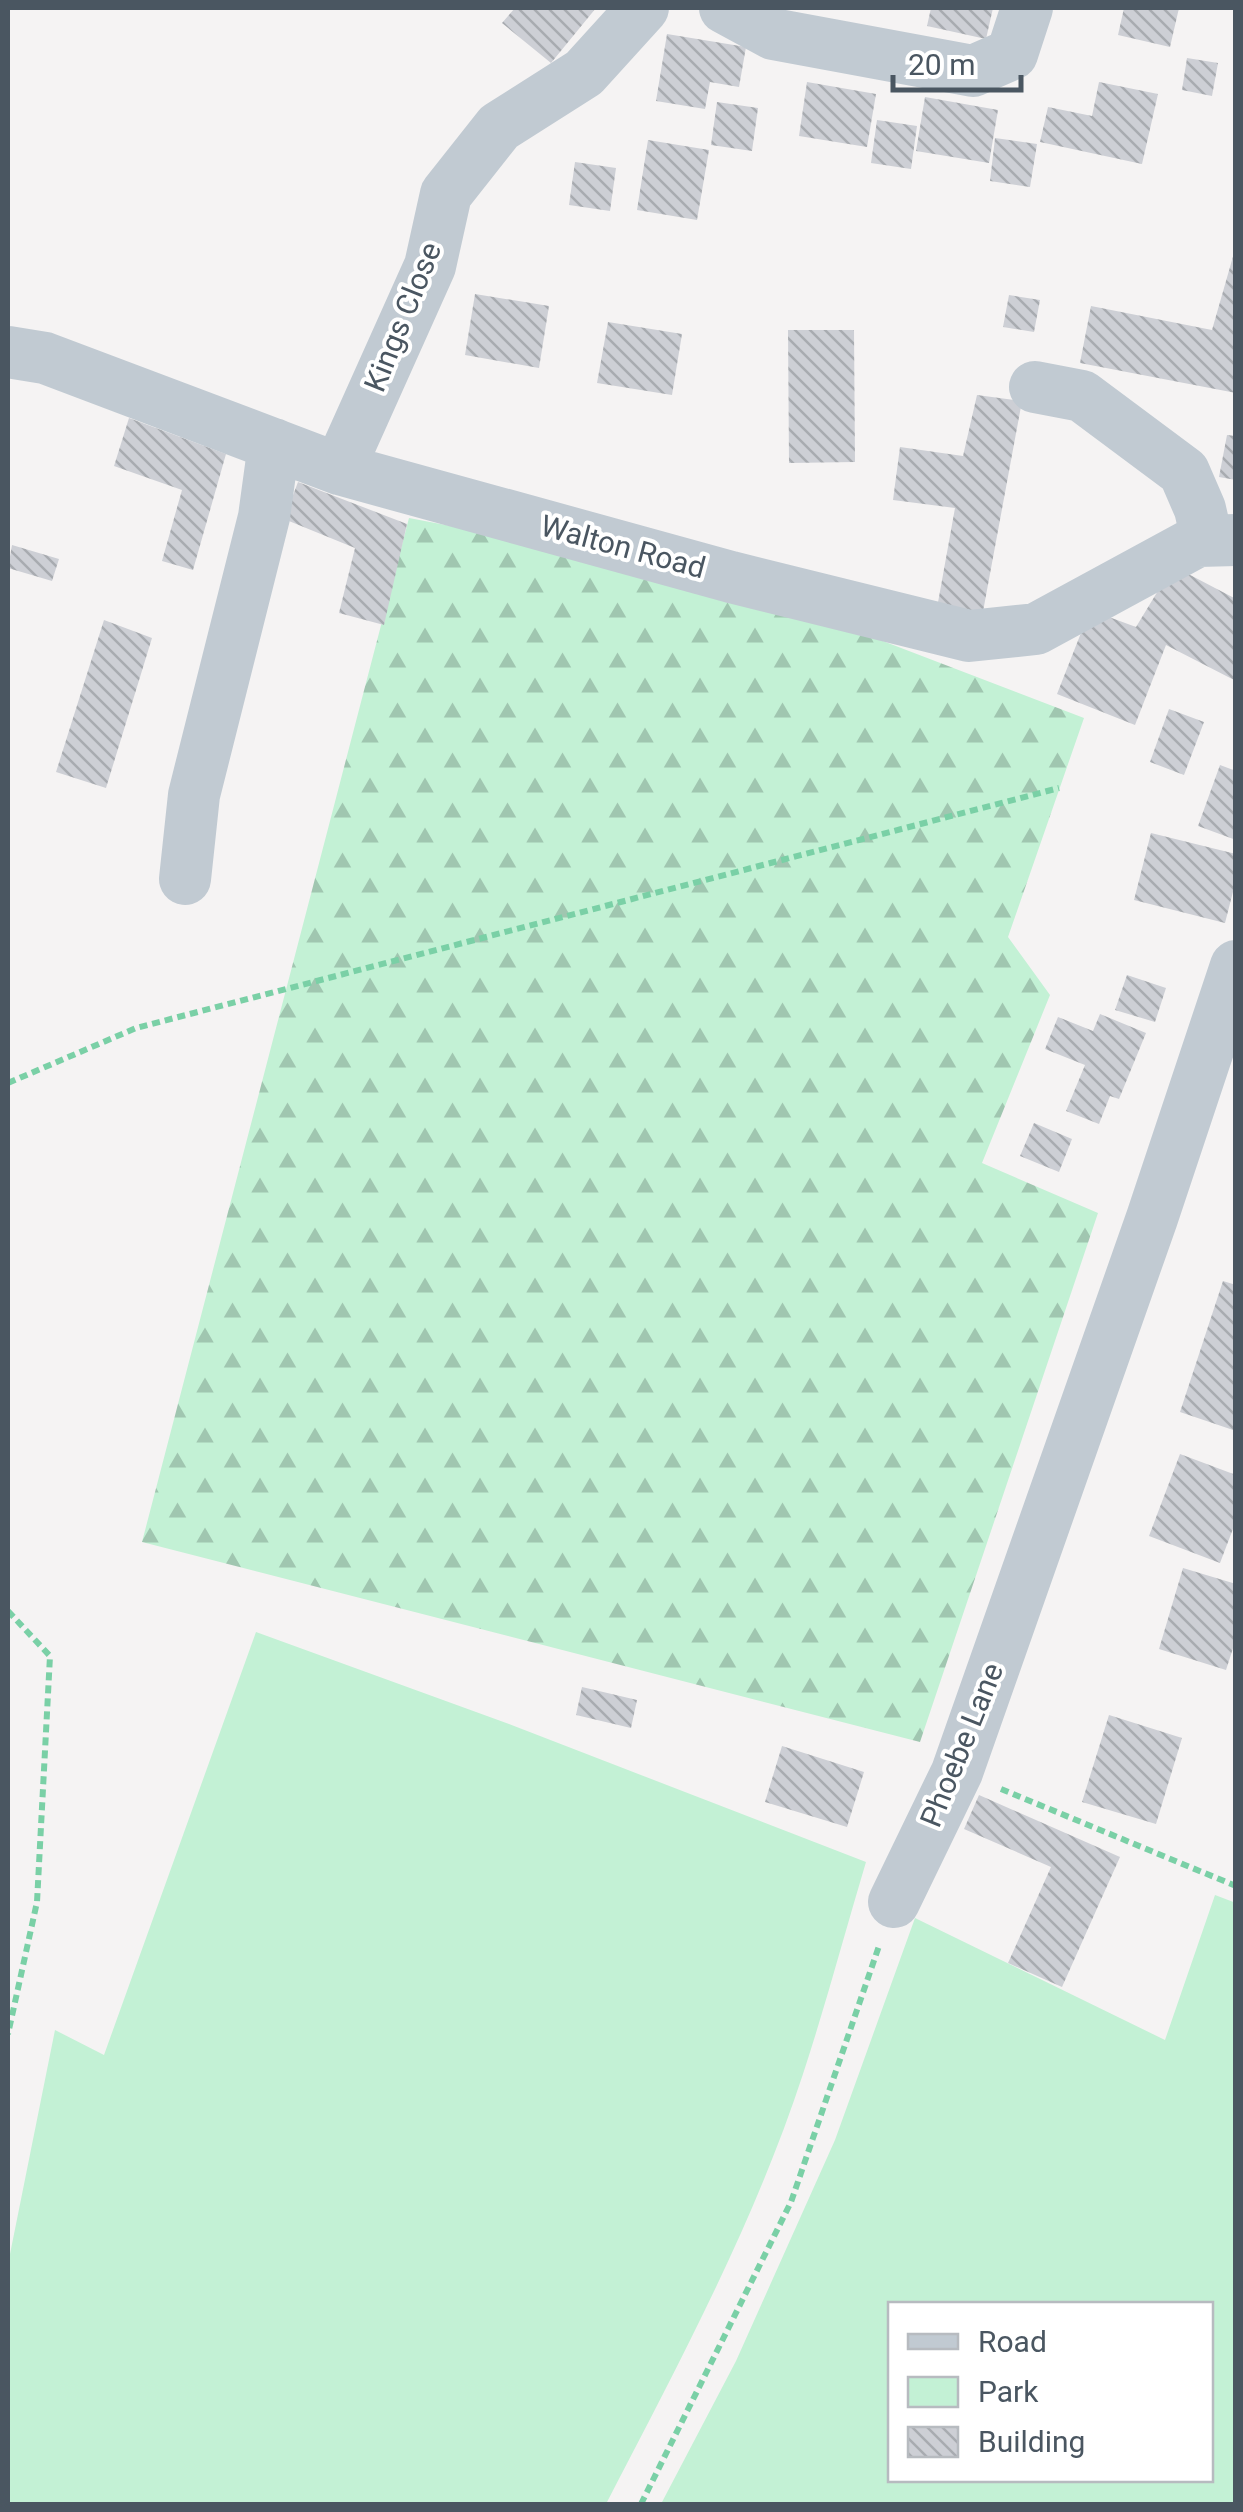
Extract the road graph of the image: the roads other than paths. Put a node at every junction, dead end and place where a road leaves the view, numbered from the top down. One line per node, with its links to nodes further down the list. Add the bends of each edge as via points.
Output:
1 (644, 8): 7 (street, Kings Close, via 584,73 499,127 446,194 430,266)
2 (724, 8): 3 (street, via 773,34 973,71 1012,54)
3 (1026, 8)
4 (8, 352): 6 (street, Walton Road, via 44,358)
5 (1035, 386): 8 (street, via 1082,396 1184,472)
6 (274, 444): 7 (street, Walton Road); 9 (street, via 264,517 194,795)
7 (339, 469): 8 (street, Walton Road, via 969,636 1036,629 1198,541)
8 (1221, 540)
9 (184, 879)
10 (1236, 966): 11 (street, Phoebe Lane, via 957,1772)
11 (894, 1902)

